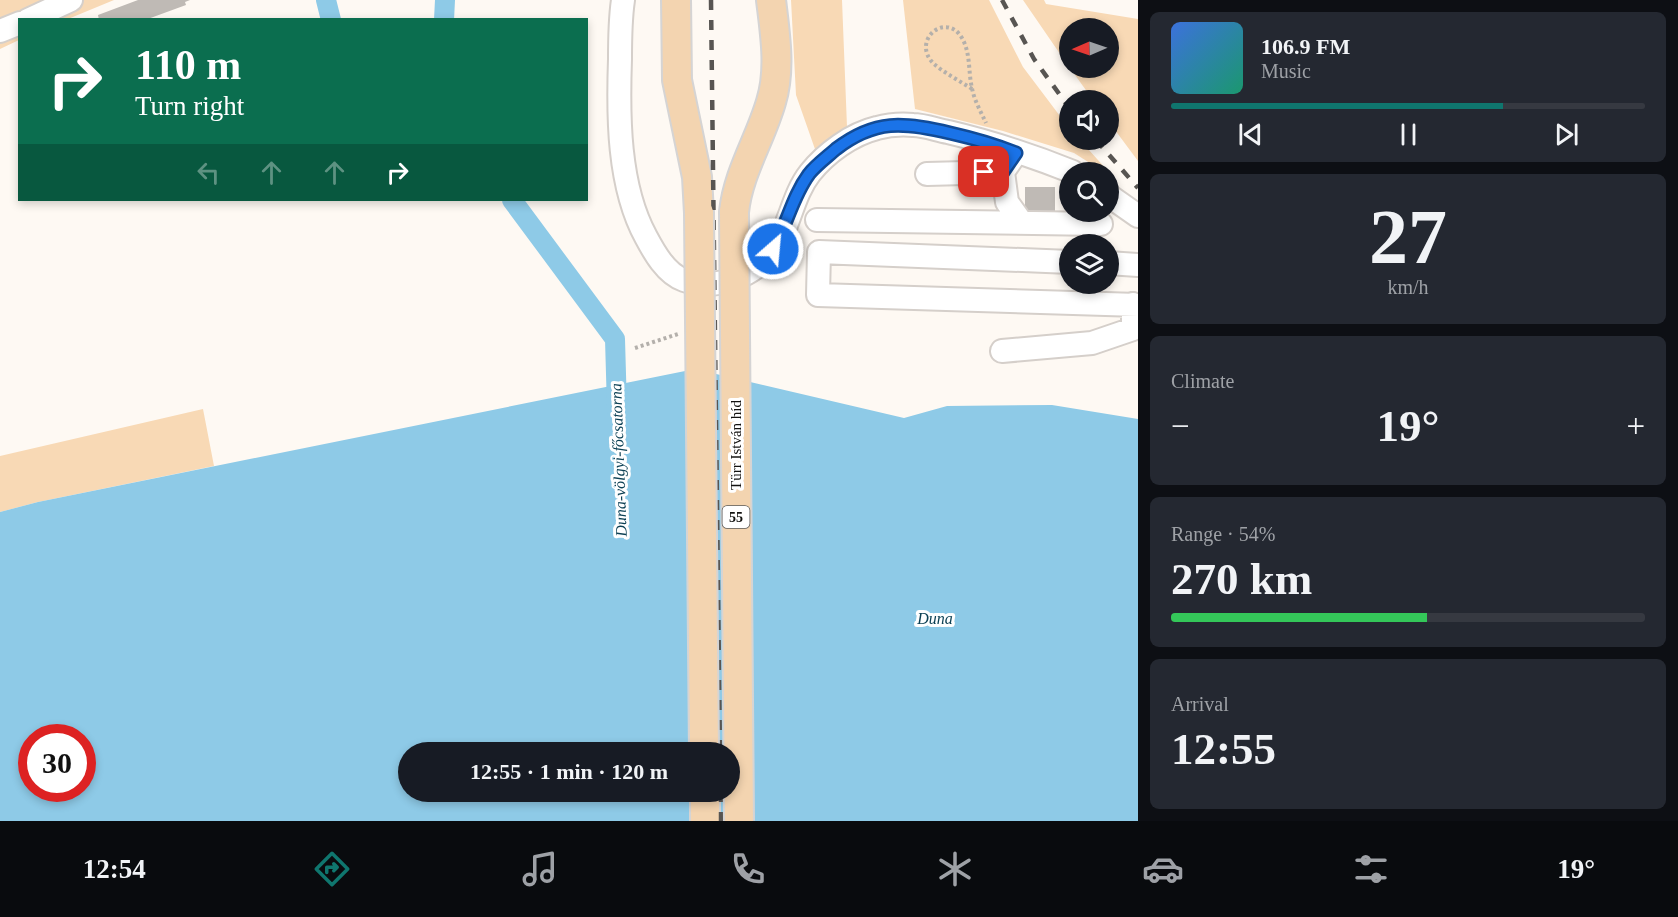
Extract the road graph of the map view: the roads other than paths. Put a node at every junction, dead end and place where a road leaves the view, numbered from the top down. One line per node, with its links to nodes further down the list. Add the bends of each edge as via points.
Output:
1 (71, 0): 5 (street)
2 (623, 0): 8 (street, via 621,139 631,201 657,255 683,280 708,284 732,281 753,270 773,249 810,174 859,134 915,124)
3 (676, 0): 22 (main road, 55, bridge, via 677,80 697,177 699,213)
4 (771, 0): 25 (main road, Türr István híd / 55, bridge, via 775,84 736,191 734,212)
5 (32, 18)
6 (18, 24): 7 (street)
7 (0, 31)
8 (1006, 149): 9 (street); 10 (street)
9 (1059, 167)
10 (1003, 172): 11 (street); 15 (street, via 1007,202)
11 (927, 174)
12 (1119, 203): 13 (street)
13 (1138, 216)
14 (817, 220): 15 (street)
15 (1022, 223): 16 (street)
16 (1101, 224)
17 (1059, 262): 20 (street, via 819,252 818,296)
18 (1119, 264): 19 (street)
19 (1138, 265)
20 (1136, 304): 21 (street, via 1133,329 1092,343)
21 (1002, 351)
22 (705, 742)
23 (705, 802): 24 (main road)
24 (705, 821)
25 (739, 821)

